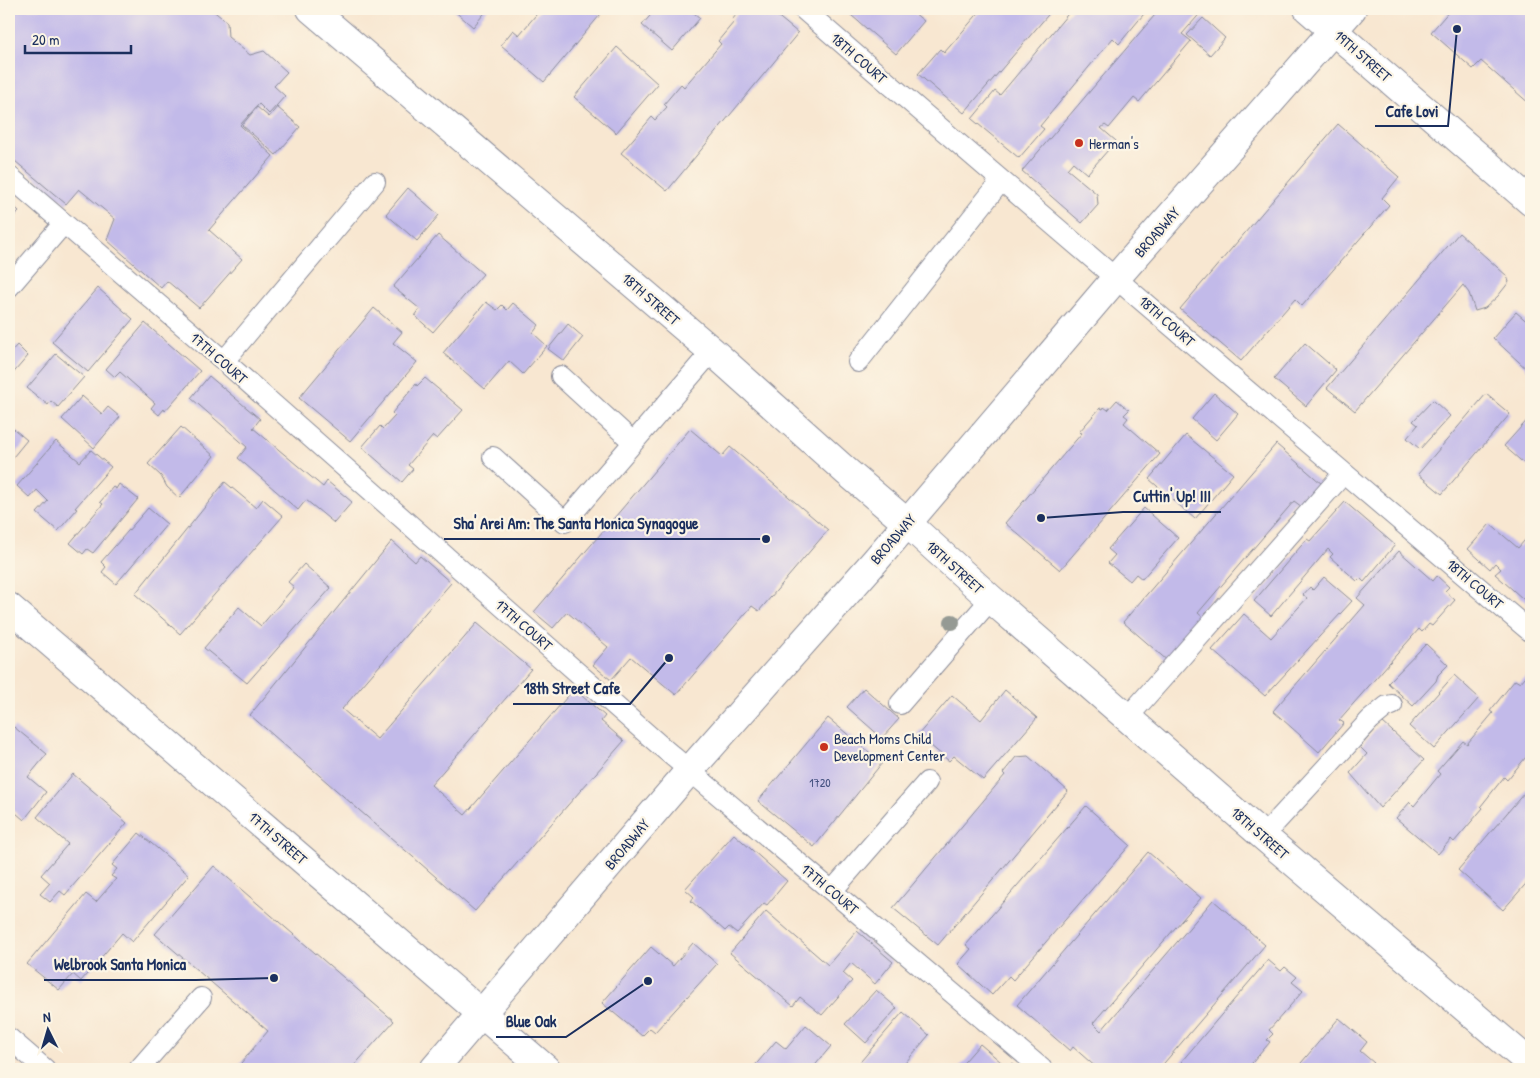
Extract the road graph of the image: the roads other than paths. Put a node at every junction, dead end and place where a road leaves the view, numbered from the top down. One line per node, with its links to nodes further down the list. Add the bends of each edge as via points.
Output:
1 (311, 9): 13 (street, 18TH STREET)
2 (803, 9): 7 (lane, 18TH COURT)
3 (1308, 9): 5 (street, 19TH STREET)
4 (1352, 9): 5 (street, BROADWAY)
5 (1333, 30): 9 (street, 19TH STREET); 11 (street, BROADWAY)
6 (9, 176): 10 (lane, 17TH COURT)
7 (1001, 181): 11 (lane, 18TH COURT); 15 (lane)
8 (375, 182): 14 (lane)
9 (1531, 202)
10 (64, 223): 12 (lane); 14 (lane, 17TH COURT)
11 (1116, 278): 19 (lane, 18TH COURT); 20 (street, BROADWAY)
12 (9, 287)
13 (712, 352): 17 (lane); 20 (street, 18TH STREET)
14 (224, 361): 27 (lane, 17TH COURT)
15 (858, 362)
16 (562, 376): 17 (lane)
17 (633, 442): 18 (lane, via 565,522)
18 (492, 456)
19 (1344, 473): 23 (lane, 18TH COURT); 26 (lane)
20 (907, 523): 21 (street, 18TH STREET); 27 (street, BROADWAY)
21 (991, 599): 24 (lane); 26 (street, 18TH STREET)
22 (9, 607): 32 (street, 17TH STREET)
23 (1531, 632)
24 (900, 704)
25 (1392, 706): 29 (lane, via 1387,706 1370,720)
26 (1128, 717): 29 (street, 18TH STREET)
27 (689, 770): 30 (lane, 17TH COURT); 32 (street, BROADWAY)
28 (926, 782): 30 (lane)
29 (1263, 836): 34 (street, 18TH STREET)
30 (832, 891): 39 (lane, 17TH COURT)
31 (200, 998): 36 (lane)
32 (482, 1014): 37 (street, BROADWAY); 38 (street, 17TH STREET)
33 (9, 1038): 35 (lane)
34 (1531, 1064)
35 (45, 1069)
36 (140, 1069)
37 (434, 1069)
38 (546, 1069)
39 (1042, 1069)

